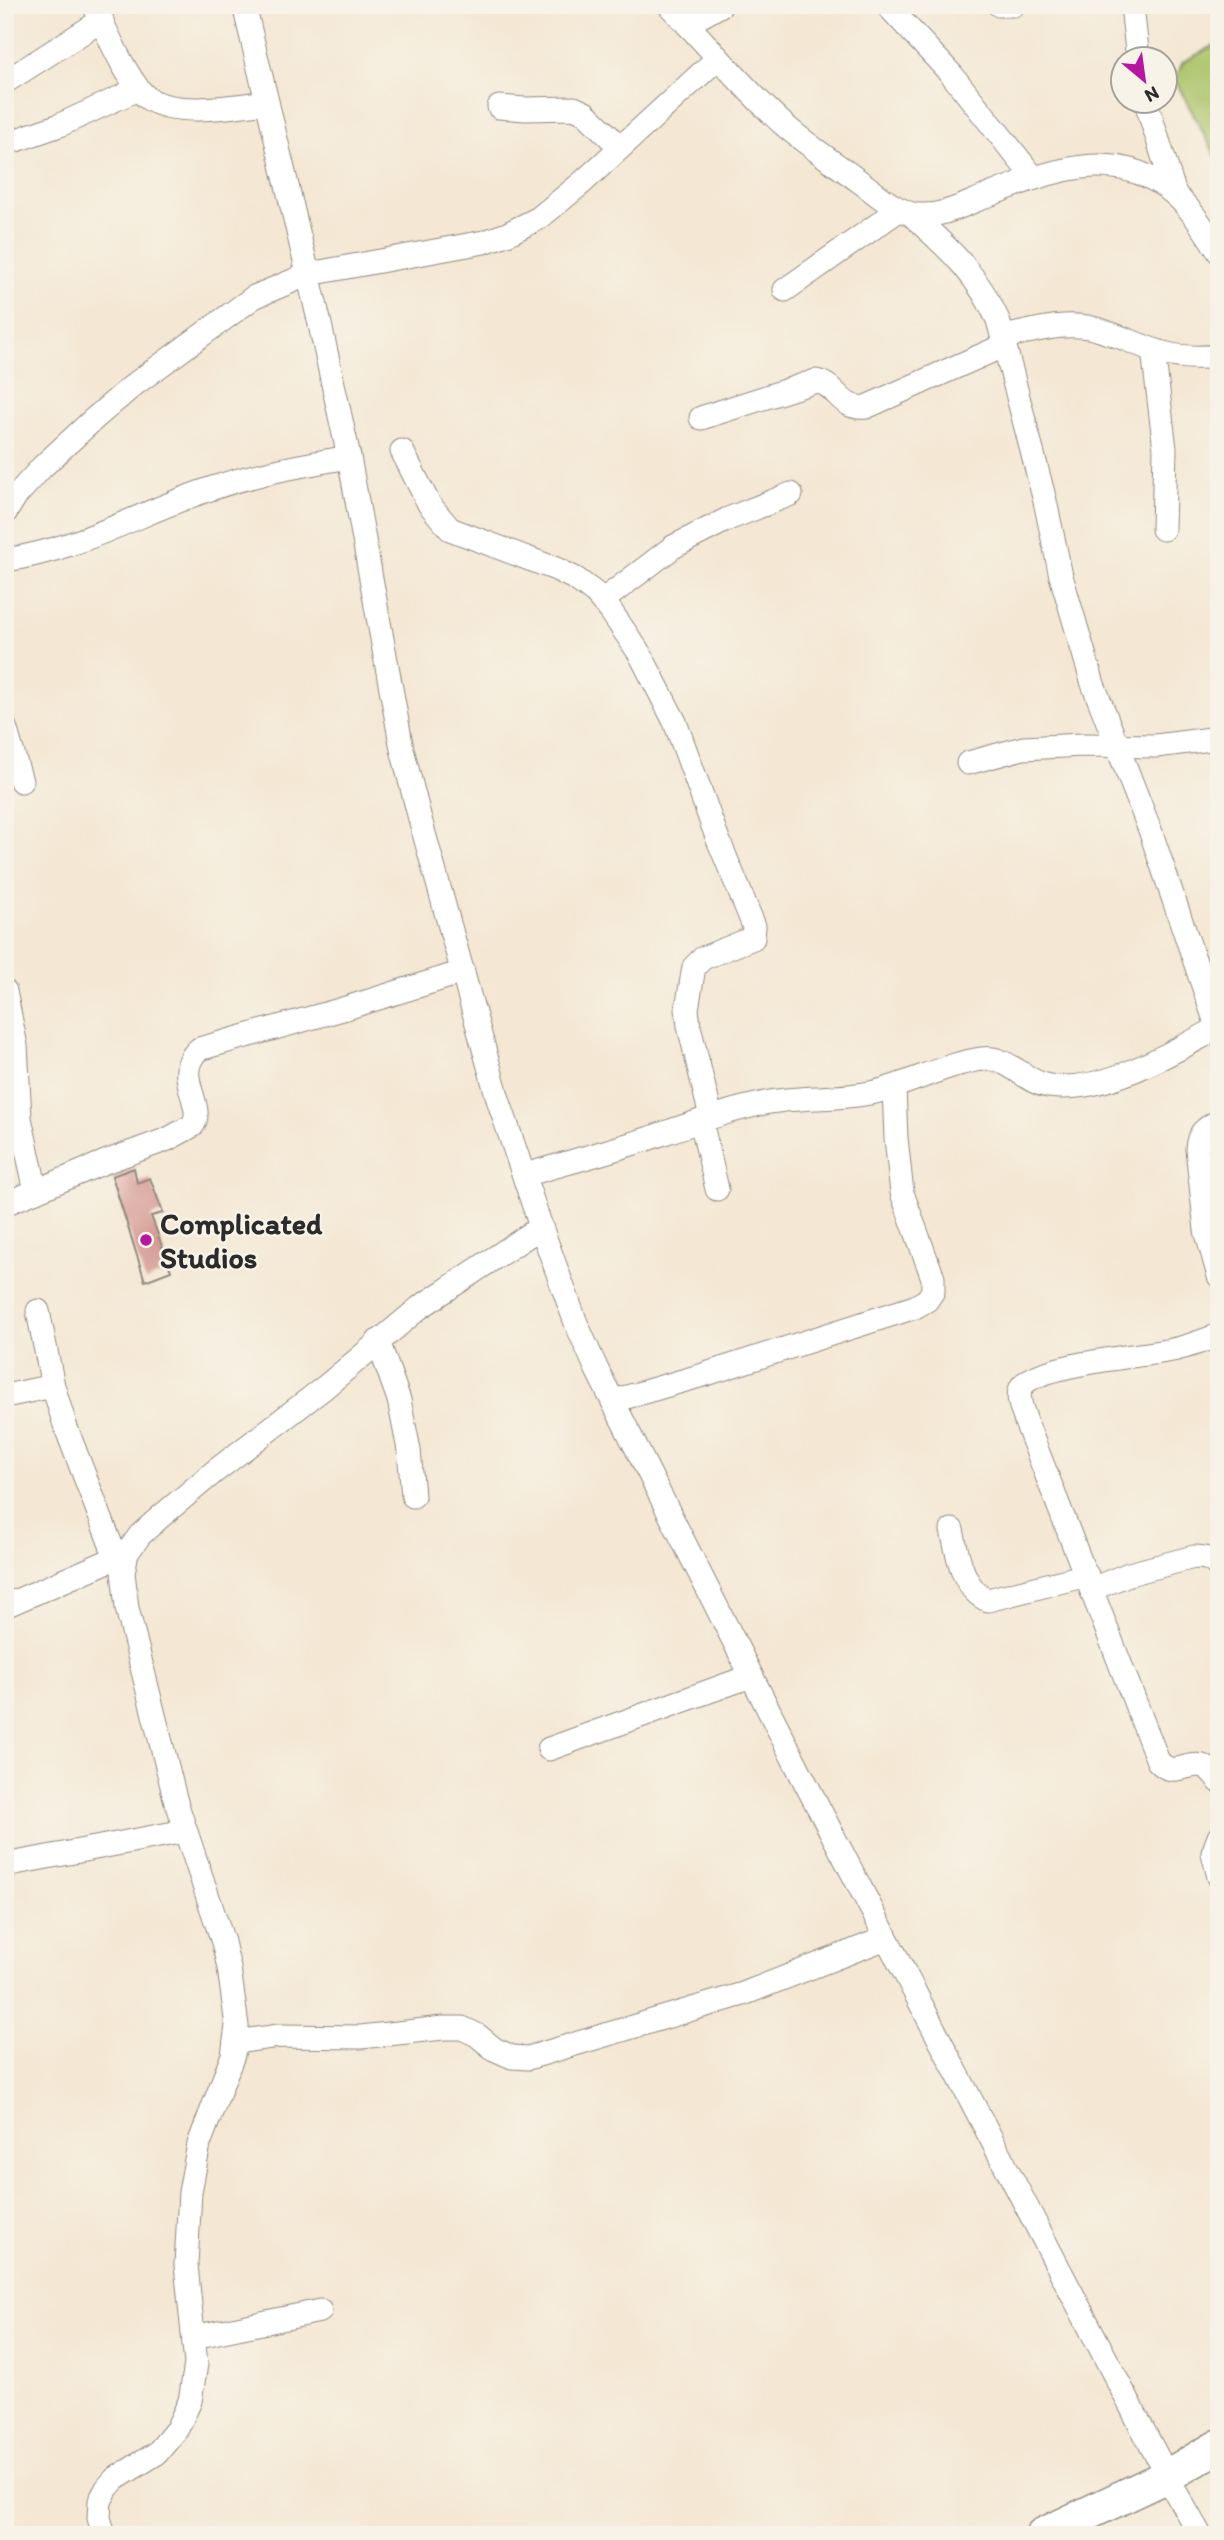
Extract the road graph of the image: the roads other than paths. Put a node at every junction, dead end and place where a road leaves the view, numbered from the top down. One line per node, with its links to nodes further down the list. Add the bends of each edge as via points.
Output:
1 (244, 5): 14 (street)
2 (669, 5): 9 (street)
3 (721, 5): 9 (street)
4 (887, 5): 19 (street, via 952,75)
5 (999, 5): 6 (street)
6 (1013, 5)
7 (1132, 5): 10 (street)
8 (98, 13): 12 (street); 13 (street)
9 (687, 24): 11 (street)
10 (1136, 46)
11 (718, 58): 18 (street); 21 (street, via 802,140)
12 (5, 82)
13 (138, 89): 14 (street, via 155,102 181,107); 17 (street)
14 (267, 102): 23 (street)
15 (499, 107): 18 (street, via 574,108)
16 (1150, 116): 20 (street)
17 (5, 144)
18 (620, 146): 23 (street, via 562,201 507,234)
19 (1034, 178): 20 (street, via 1097,164 1126,167); 21 (street, via 948,211 927,215)
20 (1175, 194): 22 (street)
21 (905, 211): 24 (street); 25 (street, via 970,271 985,293)
22 (1219, 251)
23 (309, 274): 30 (street); 32 (street, via 254,298 135,384 42,467)
24 (785, 290)
25 (1004, 341): 26 (street, via 1069,326 1086,327); 28 (street, via 866,407 846,404 826,383 816,381); 38 (street, via 1061,576)
26 (1153, 350): 27 (street); 33 (street, via 1165,449)
27 (1219, 356)
28 (701, 418)
29 (402, 450): 35 (street, via 429,504 450,529 556,569)
30 (349, 457): 34 (street, via 212,488 78,543); 41 (street, via 402,749)
31 (791, 494): 35 (street, via 673,547)
32 (5, 513)
33 (1163, 529)
34 (5, 560)
35 (602, 601): 45 (street, via 627,632 675,722 754,926 746,943 703,958 694,967 688,1026)
36 (5, 727): 40 (street)
37 (1219, 738): 38 (street)
38 (1116, 746): 39 (street, via 1023,748); 43 (street, via 1150,830)
39 (968, 763)
40 (21, 781)
41 (463, 972): 47 (street, via 498,1099); 49 (street, via 198,1049 191,1056 187,1076 196,1116 192,1126)
42 (5, 991): 49 (street, via 16,1046 20,1118)
43 (1218, 1030): 44 (street, via 1144,1066 1074,1087 1047,1086 1000,1060 985,1058)
44 (894, 1087): 45 (street, via 844,1097 772,1102); 58 (street, via 902,1193 933,1278 927,1300 703,1376)
45 (706, 1119): 47 (street); 48 (street)
46 (1219, 1121): 52 (street, via 1204,1129 1197,1149 1206,1230)
47 (525, 1175): 51 (street)
48 (717, 1189)
49 (36, 1191): 50 (street)
50 (5, 1203)
51 (541, 1227): 55 (street, via 451,1285); 58 (street, via 576,1323)
52 (1219, 1276)
53 (37, 1311): 56 (street)
54 (1219, 1335): 63 (street, via 1174,1349 1093,1360 1023,1384 1020,1404)
55 (379, 1341): 59 (street, via 399,1400); 61 (street, via 214,1472)
56 (53, 1387): 57 (street); 61 (street, via 79,1463)
57 (5, 1396)
58 (613, 1401): 65 (street)
59 (413, 1496)
60 (952, 1530): 63 (street, via 971,1589 978,1597 988,1600)
61 (121, 1556): 64 (street); 68 (street, via 127,1608)
62 (1219, 1568): 63 (street, via 1211,1560 1194,1557)
63 (1090, 1582): 67 (street, via 1158,1761 1172,1770 1206,1766)
64 (5, 1606)
65 (751, 1676): 66 (street); 72 (street)
66 (549, 1749)
67 (1219, 1781)
68 (186, 1831): 70 (street); 73 (street, via 229,1968)
69 (1219, 1837): 71 (street, via 1213,1853)
70 (5, 1865)
71 (1219, 1877)
72 (886, 1938): 73 (street, via 743,1994 528,2058 494,2049 461,2028); 78 (street)
73 (235, 2042): 75 (street, via 193,2166 186,2265)
74 (320, 2311): 75 (street)
75 (194, 2337): 79 (street, via 196,2364 190,2401 177,2429 157,2453 107,2488 100,2501)
76 (1219, 2446): 78 (highway)
77 (1219, 2469): 78 (highway)
78 (1171, 2485): 80 (highway); 81 (highway); 82 (street)
79 (104, 2535)
80 (1042, 2535)
81 (1092, 2535)
82 (1200, 2535)

